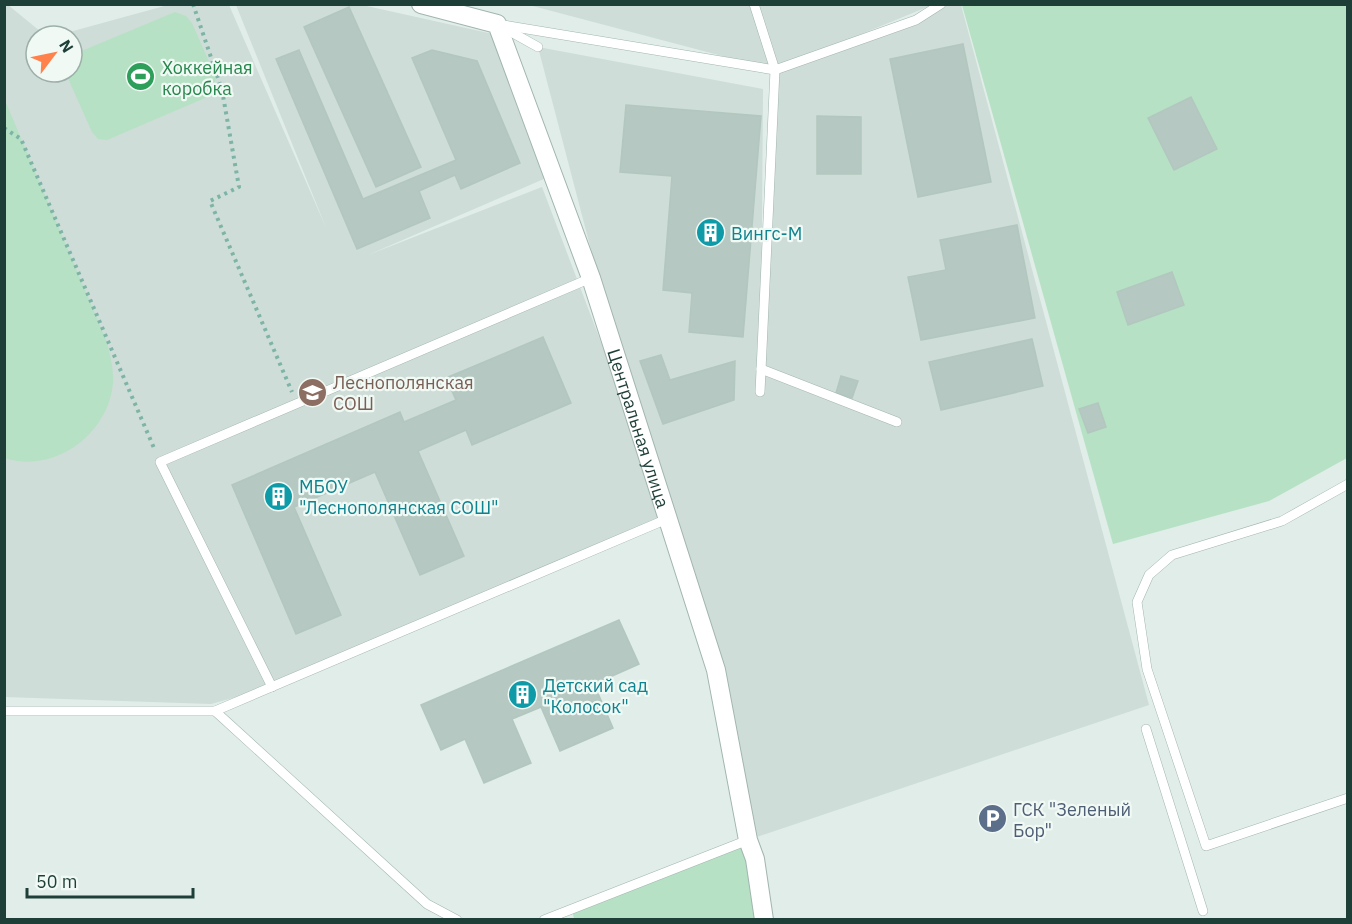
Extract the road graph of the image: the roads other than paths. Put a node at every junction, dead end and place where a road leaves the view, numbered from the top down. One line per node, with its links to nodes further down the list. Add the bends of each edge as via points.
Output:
1 (421, 4): 4 (street)
2 (754, 4): 6 (lane)
3 (940, 4): 6 (lane, via 916,20)
4 (496, 24): 5 (lane); 6 (lane); 7 (street, Центральная улица)
5 (538, 46)
6 (775, 70): 8 (lane)
7 (591, 278): 12 (street, Центральная улица); 13 (lane, via 160,462)
8 (761, 369): 9 (lane); 10 (lane)
9 (760, 392)
10 (897, 422)
11 (1347, 484): 17 (lane, via 1282,521 1172,555 1149,575 1137,602 1146,669 1206,846)
12 (668, 519): 13 (lane); 18 (street, Центральная улица, via 716,670)
13 (272, 687): 15 (lane)
14 (4, 711): 15 (lane)
15 (215, 711): 20 (lane, via 427,904)
16 (1146, 729): 19 (lane)
17 (1347, 798)
18 (748, 840): 21 (lane); 22 (street, Центральная улица, via 755,859)
19 (1203, 911)
20 (457, 920)
21 (544, 920)
22 (764, 920)

